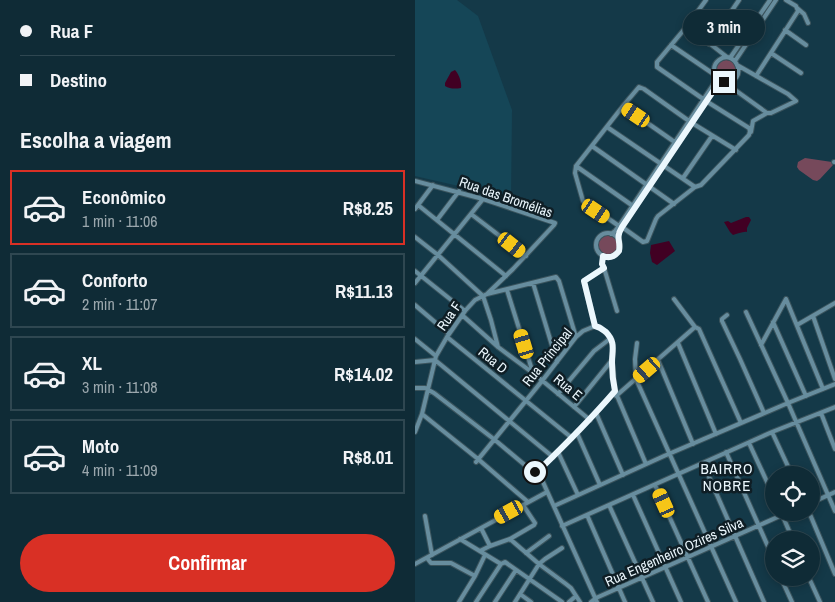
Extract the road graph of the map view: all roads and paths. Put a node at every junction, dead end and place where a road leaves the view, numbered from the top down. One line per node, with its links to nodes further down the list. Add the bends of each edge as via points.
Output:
1 (707, 0): 8 (street)
2 (739, 0): 10 (street)
3 (770, 0): 14 (street)
4 (776, 0): 15 (street)
5 (786, 0): 6 (street)
6 (797, 8): 7 (street); 9 (street)
7 (808, 23)
8 (687, 26): 10 (street); 11 (street)
9 (785, 30): 12 (street); 13 (street)
10 (709, 44): 14 (street)
11 (671, 45): 18 (street); 19 (street, via 657,62 657,67)
12 (806, 45)
13 (771, 52): 16 (street); 17 (street)
14 (729, 58): 15 (street); 18 (street, via 717,61 714,68)
15 (736, 63): 17 (street); 18 (street, via 738,72 735,79 728,82)
16 (801, 73)
17 (755, 76): 21 (street, via 796,101)
18 (719, 79): 19 (street); 21 (street)
19 (705, 100): 22 (street); 24 (street, via 749,128)
20 (623, 106): 22 (street, via 639,87); 23 (street); 26 (street)
21 (767, 113): 24 (street, via 753,121)
22 (690, 122): 25 (street); 26 (street)
23 (607, 127): 27 (street); 29 (street)
24 (750, 133): 28 (street)
25 (712, 136): 28 (street); 31 (street)
26 (676, 143): 29 (street)
27 (591, 146): 30 (street); 33 (street)
28 (735, 150): 35 (street, via 701,185)
29 (662, 165): 31 (street); 33 (street)
30 (576, 166): 40 (street); 43 (street, via 583,202)
31 (683, 178): 35 (street)
32 (415, 181): 34 (street, Rua das Bromélias)
33 (648, 185): 38 (street); 40 (street)
34 (433, 186): 36 (street, Rua das Bromélias); 39 (street)
35 (695, 187): 38 (street)
36 (459, 191): 37 (street, Rua das Bromélias); 42 (street)
37 (483, 199): 41 (street); 49 (street, Rua das Bromélias, via 555,223)
38 (674, 204): 43 (street, via 655,219 645,242)
39 (416, 207): 42 (street)
40 (634, 207): 43 (street)
41 (471, 214): 45 (street); 49 (street)
42 (437, 220): 45 (street)
43 (620, 227): 44 (street); 47 (street)
44 (611, 234): 47 (street); 50 (street, via 603,234 597,240 596,248)
45 (454, 235): 48 (street); 54 (street)
46 (415, 237): 48 (street)
47 (618, 238): 50 (street, via 620,247 616,254 609,258)
48 (437, 255): 53 (street); 58 (street)
49 (526, 256): 54 (street, Rua das Bromélias)
50 (603, 256): 51 (street)
51 (604, 268): 62 (street); 69 (street, via 584,281)
52 (415, 271): 53 (street, Rua E)
53 (421, 276): 55 (street); 64 (street, Rua E)
54 (506, 276): 58 (street, Rua das Bromélias)
55 (415, 283)
56 (533, 283): 57 (street, Rua F); 72 (street, Rua F, via 557,278); 83 (street)
57 (507, 290): 58 (street, Rua F); 84 (street)
58 (485, 295): 64 (street, Rua F); 78 (street)
59 (674, 299): 70 (street)
60 (835, 304): 66 (street)
61 (415, 305): 71 (street, Rua D)
62 (617, 311)
63 (746, 312): 77 (street)
64 (463, 313): 71 (street, Rua F); 78 (street, Rua E)
65 (727, 315): 102 (street, via 721,321)
66 (813, 316): 68 (street); 86 (street)
67 (773, 322): 68 (street, via 786,299); 77 (street); 95 (street)
68 (797, 325): 91 (street)
69 (595, 326): 72 (street, Rua Principal); 73 (street)
70 (697, 328): 76 (street); 108 (street)
71 (448, 335): 79 (street, Rua F); 96 (street, Rua D)
72 (576, 337): 83 (street, Rua Principal)
73 (611, 338): 80 (street); 93 (street, via 594,351)
74 (415, 339): 79 (street)
75 (637, 343): 85 (street)
76 (678, 343): 81 (street); 112 (street)
77 (761, 346): 97 (street)
78 (498, 347): 84 (street, Rua E)
79 (436, 358): 82 (street); 90 (street, Rua F); 106 (street)
80 (612, 360): 92 (street); 98 (street)
81 (658, 360): 85 (street); 116 (street)
82 (415, 362)
83 (557, 362): 87 (street, Rua Principal)
84 (533, 373): 87 (street, Rua E)
85 (636, 379): 94 (street); 120 (street)
86 (835, 379)
87 (542, 381): 93 (street, Rua E); 96 (street, Rua Principal)
88 (835, 384): 91 (street)
89 (415, 388): 90 (street)
90 (428, 389): 104 (street, Rua F); 114 (street)
91 (823, 389): 95 (street)
92 (615, 391): 94 (street); 101 (street)
93 (558, 394): 98 (street, Rua E)
94 (616, 396): 124 (street)
95 (806, 396): 97 (street)
96 (526, 401): 106 (street, Rua Principal); 113 (street, Rua D)
97 (787, 403): 102 (street); 107 (street)
98 (574, 407): 105 (street, Rua E)
99 (835, 407): 103 (street)
100 (415, 413): 104 (street)
101 (596, 413): 105 (street); 128 (street)
102 (764, 413): 108 (street)
103 (821, 413): 107 (street); 117 (street)
104 (422, 414): 109 (street, Rua F); 122 (street)
105 (590, 420): 111 (street)
106 (510, 421): 114 (street, Rua Principal); 121 (street)
107 (796, 422): 110 (street); 135 (street)
108 (741, 423): 112 (street)
109 (415, 432)
110 (772, 432): 115 (street); 125 (street)
111 (577, 433): 113 (street); 131 (street)
112 (716, 434): 116 (street)
113 (572, 438): 118 (street)
114 (495, 440): 122 (street, Rua Principal); 126 (street, via 532,471)
115 (749, 443): 119 (street); 129 (street)
116 (693, 444): 120 (street)
117 (835, 449)
118 (558, 452): 121 (street); 136 (street)
119 (727, 452): 123 (street); 147 (street)
120 (670, 454): 124 (street); 127 (street)
121 (553, 457): 126 (street)
122 (477, 461): 138 (street)
123 (703, 463): 127 (street); 150 (street)
124 (646, 464): 128 (street)
125 (788, 466)
126 (538, 471): 132 (street)
127 (679, 474): 130 (street); 155 (street)
128 (623, 475): 131 (street)
129 (765, 478)
130 (655, 484): 134 (street); 161 (street)
131 (601, 485): 136 (street)
132 (547, 492): 138 (street); 140 (street)
133 (835, 492): 135 (street)
134 (633, 495): 139 (street); 166 (street)
135 (828, 495): 137 (street); 141 (street)
136 (578, 496): 140 (street)
137 (820, 499)
138 (525, 504): 148 (street); 152 (street, via 535,525)
139 (609, 505): 142 (street); 170 (street)
140 (554, 506): 146 (street)
141 (835, 510)
142 (587, 515): 146 (street); 174 (street)
143 (425, 516): 159 (street)
144 (770, 521): 147 (street, Rua Engenheiro Ozires Silva)
145 (813, 521): 168 (street)
146 (562, 526): 177 (street)
147 (759, 527): 150 (street, Rua Engenheiro Ozires Silva); 153 (street)
148 (481, 528): 151 (street); 154 (street)
149 (549, 536): 158 (street)
150 (735, 536): 155 (street, Rua Engenheiro Ozires Silva); 192 (street)
151 (460, 539): 157 (street); 159 (street)
152 (510, 539): 154 (street); 158 (street)
153 (765, 540)
154 (490, 546): 157 (street)
155 (711, 547): 161 (street, Rua Engenheiro Ozires Silva); 191 (street)
156 (562, 548): 165 (street)
157 (480, 551): 160 (street)
158 (526, 553): 165 (street)
159 (432, 555): 162 (street)
160 (485, 555): 164 (street); 169 (street)
161 (688, 557): 166 (street, Rua Engenheiro Ozires Silva); 190 (street)
162 (427, 558): 163 (street); 169 (street, via 431,563 451,562)
163 (415, 564)
164 (503, 564): 167 (street); 179 (street)
165 (539, 564): 171 (street); 176 (street, via 567,584)
166 (665, 568): 170 (street, Rua Engenheiro Ozires Silva); 189 (street)
167 (515, 570): 171 (street); 180 (street)
168 (835, 574)
169 (475, 576): 178 (street)
170 (642, 578): 174 (street, Rua Engenheiro Ozires Silva); 188 (street)
171 (529, 579): 175 (street); 183 (street)
172 (785, 586): 193 (street)
173 (813, 586): 194 (street)
174 (619, 588): 177 (street, Rua Engenheiro Ozires Silva); 187 (street)
175 (520, 594): 181 (street); 182 (street)
176 (576, 596): 184 (street); 185 (street)
177 (597, 600): 186 (street, Rua Engenheiro Ozires Silva)
178 (459, 602)
179 (476, 602)
180 (495, 602)
181 (515, 602)
182 (531, 602)
183 (561, 602)
184 (569, 602)
185 (580, 602)
186 (591, 602)
187 (625, 602)
188 (653, 602)
189 (681, 602)
190 (708, 602)
191 (736, 602)
192 (764, 602)
193 (792, 602)
194 (820, 602)

